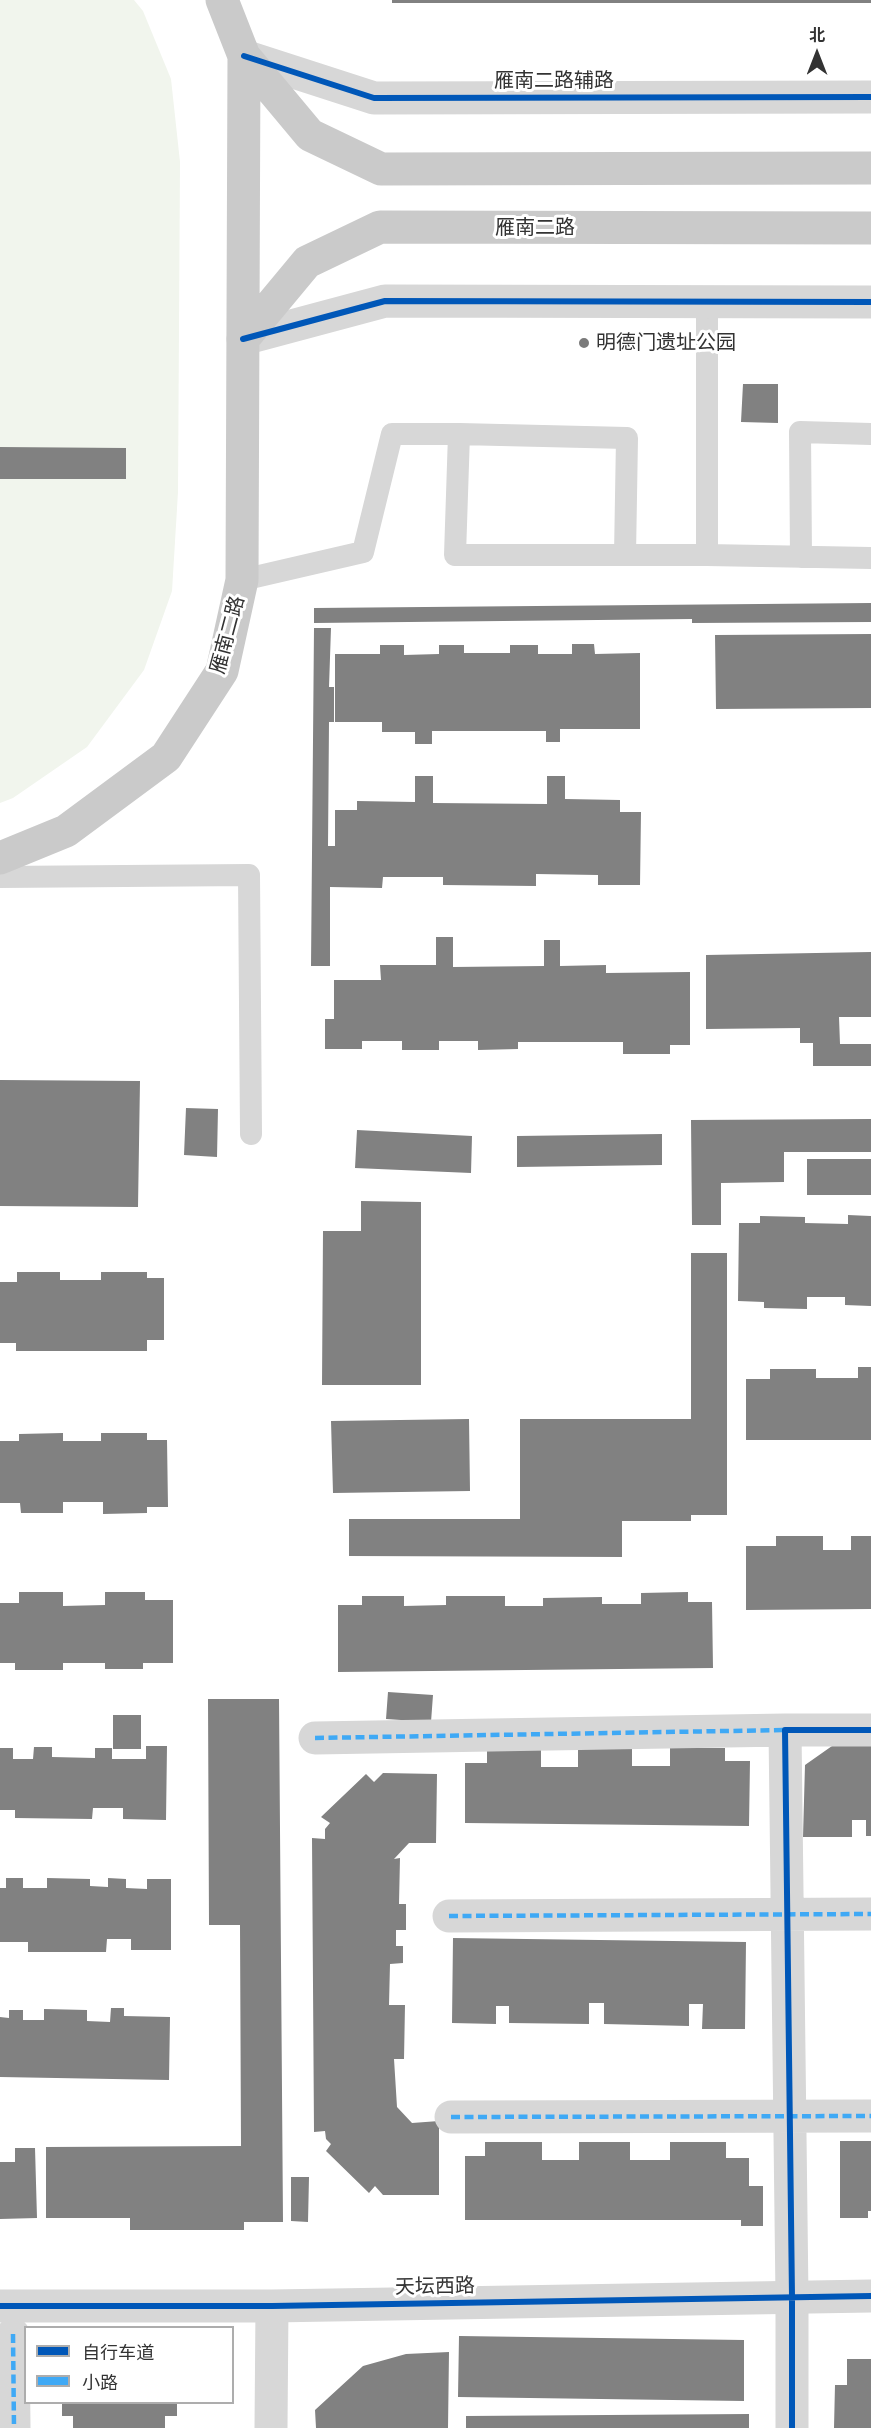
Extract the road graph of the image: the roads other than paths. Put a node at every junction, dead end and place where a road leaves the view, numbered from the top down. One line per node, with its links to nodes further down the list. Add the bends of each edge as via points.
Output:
1 (222, 0): 2 (main road, 雁南二路)
2 (244, 56): 3 (street, 雁南二路辅路, via 375,98); 4 (main road, 雁南二路, via 310,135 381,169); 8 (main road, 雁南二路)
3 (871, 97)
4 (871, 168)
5 (871, 228): 8 (main road, 雁南二路, via 380,227 307,262)
6 (707, 302): 7 (street); 8 (street, via 385,301); 12 (lane)
7 (871, 302)
8 (243, 339): 15 (main road, 雁南二路)
9 (459, 434): 11 (lane, via 627,438); 11 (lane, via 455,555); 15 (lane, via 392,434 363,552)
10 (871, 434): 13 (lane, via 800,432)
11 (625, 555): 12 (lane)
12 (707, 555): 13 (lane)
13 (801, 557): 14 (lane)
14 (871, 558)
15 (242, 580): 16 (main road, 雁南二路, via 222,671 166,757 66,831)
16 (0, 858)
17 (0, 877): 18 (lane, via 249,875)
18 (251, 1134)
19 (784, 1730): 20 (street); 21 (street); 22 (street)
20 (871, 1730)
21 (315, 1738)
22 (787, 1914): 23 (street); 24 (street); 25 (street)
23 (871, 1914)
24 (449, 1916)
25 (790, 2116): 26 (street); 27 (street); 29 (street)
26 (871, 2116)
27 (451, 2117)
28 (871, 2296): 29 (street, 天坛西路)
29 (792, 2297): 30 (street, 天坛西路); 34 (street)
30 (272, 2306): 31 (street, 天坛西路); 33 (street)
31 (7, 2320): 32 (street)
32 (14, 2428)
33 (271, 2428)
34 (792, 2428)

